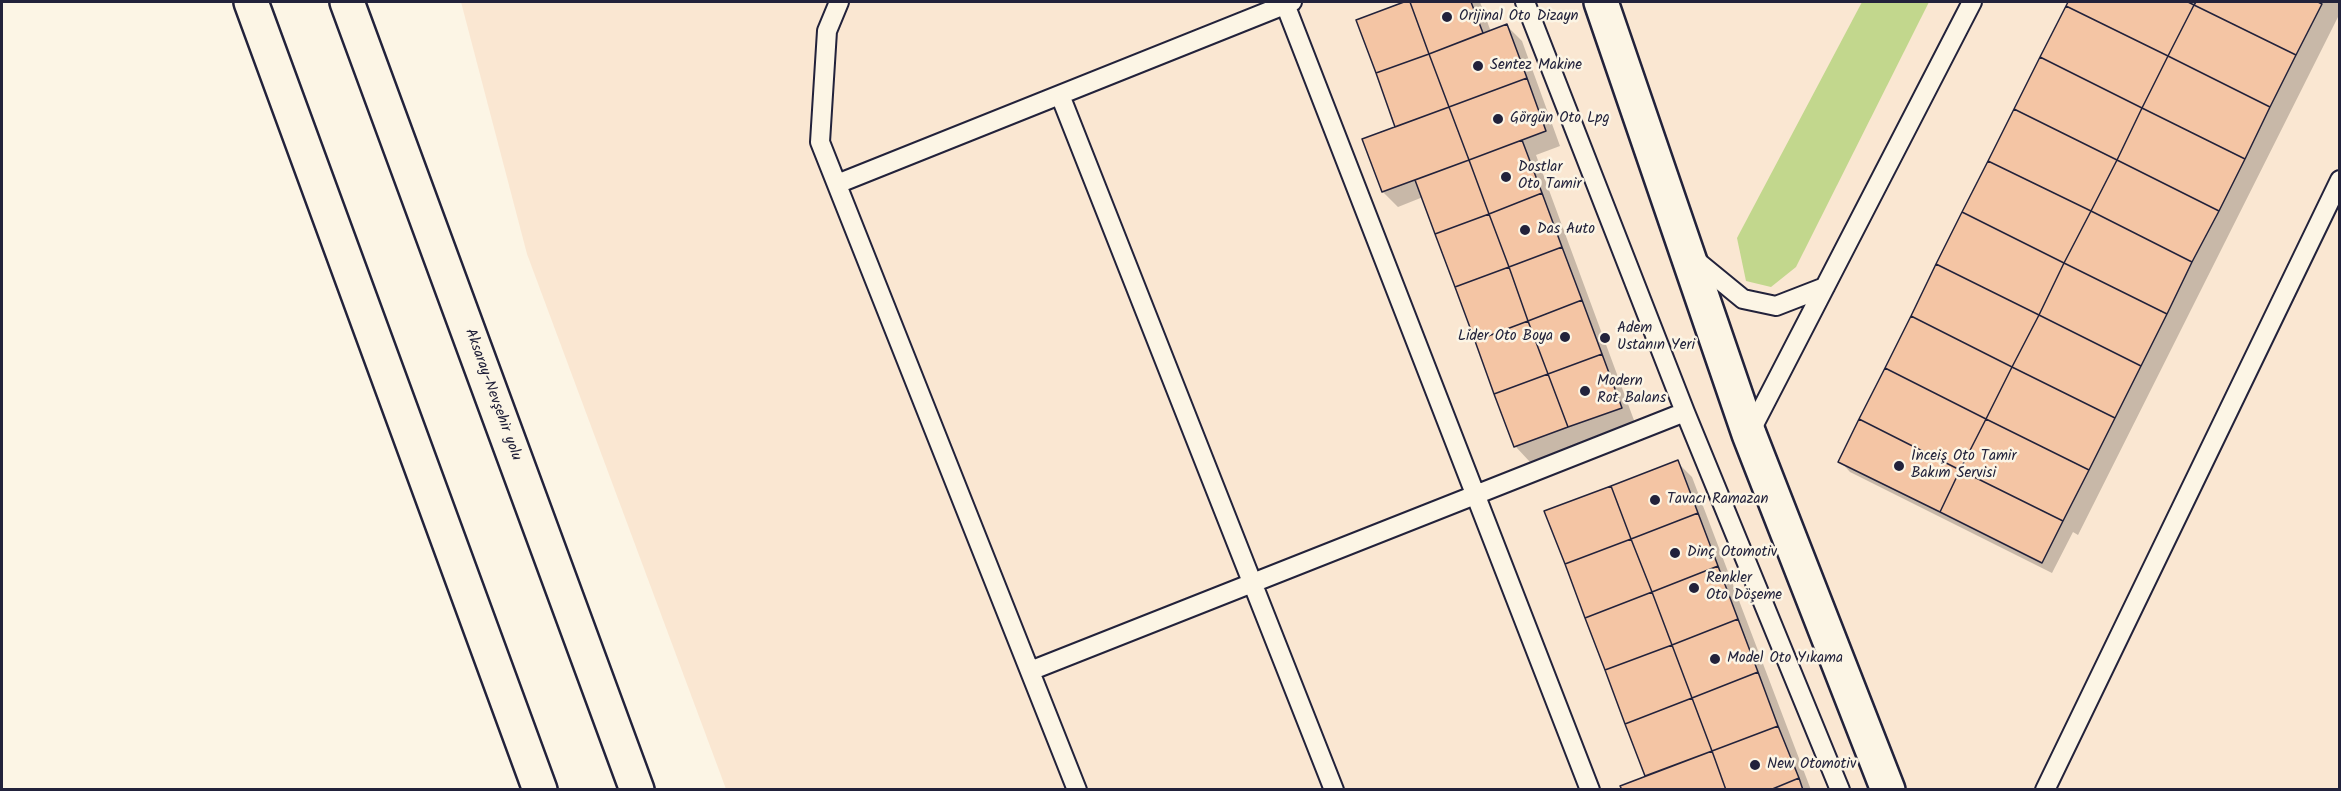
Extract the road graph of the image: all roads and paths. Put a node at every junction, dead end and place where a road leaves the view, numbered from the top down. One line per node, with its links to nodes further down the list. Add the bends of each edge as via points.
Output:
1 (251, 2): 18 (main road)
2 (347, 2): 19 (main road, Aksaray-Nevşehir yolu)
3 (839, 2): 10 (lane, via 827,31 820,142)
4 (1526, 2): 13 (lane)
5 (1602, 2): 11 (main road)
6 (1972, 2): 12 (lane)
7 (1289, 3): 8 (lane); 15 (lane)
8 (1060, 95): 10 (lane); 16 (lane)
9 (2340, 180): 25 (lane)
10 (837, 184): 17 (lane)
11 (1688, 254): 12 (lane, via 1743,299 1776,306); 14 (main road)
12 (1825, 287): 14 (lane)
13 (1685, 412): 15 (lane); 23 (lane)
14 (1749, 434): 24 (main road)
15 (1475, 494): 16 (lane); 22 (lane)
16 (1253, 583): 17 (lane); 21 (lane)
17 (1030, 671): 20 (lane)
18 (540, 789)
19 (637, 789)
20 (1077, 789)
21 (1334, 789)
22 (1590, 789)
23 (1840, 789)
24 (1888, 789)
25 (2045, 789)

